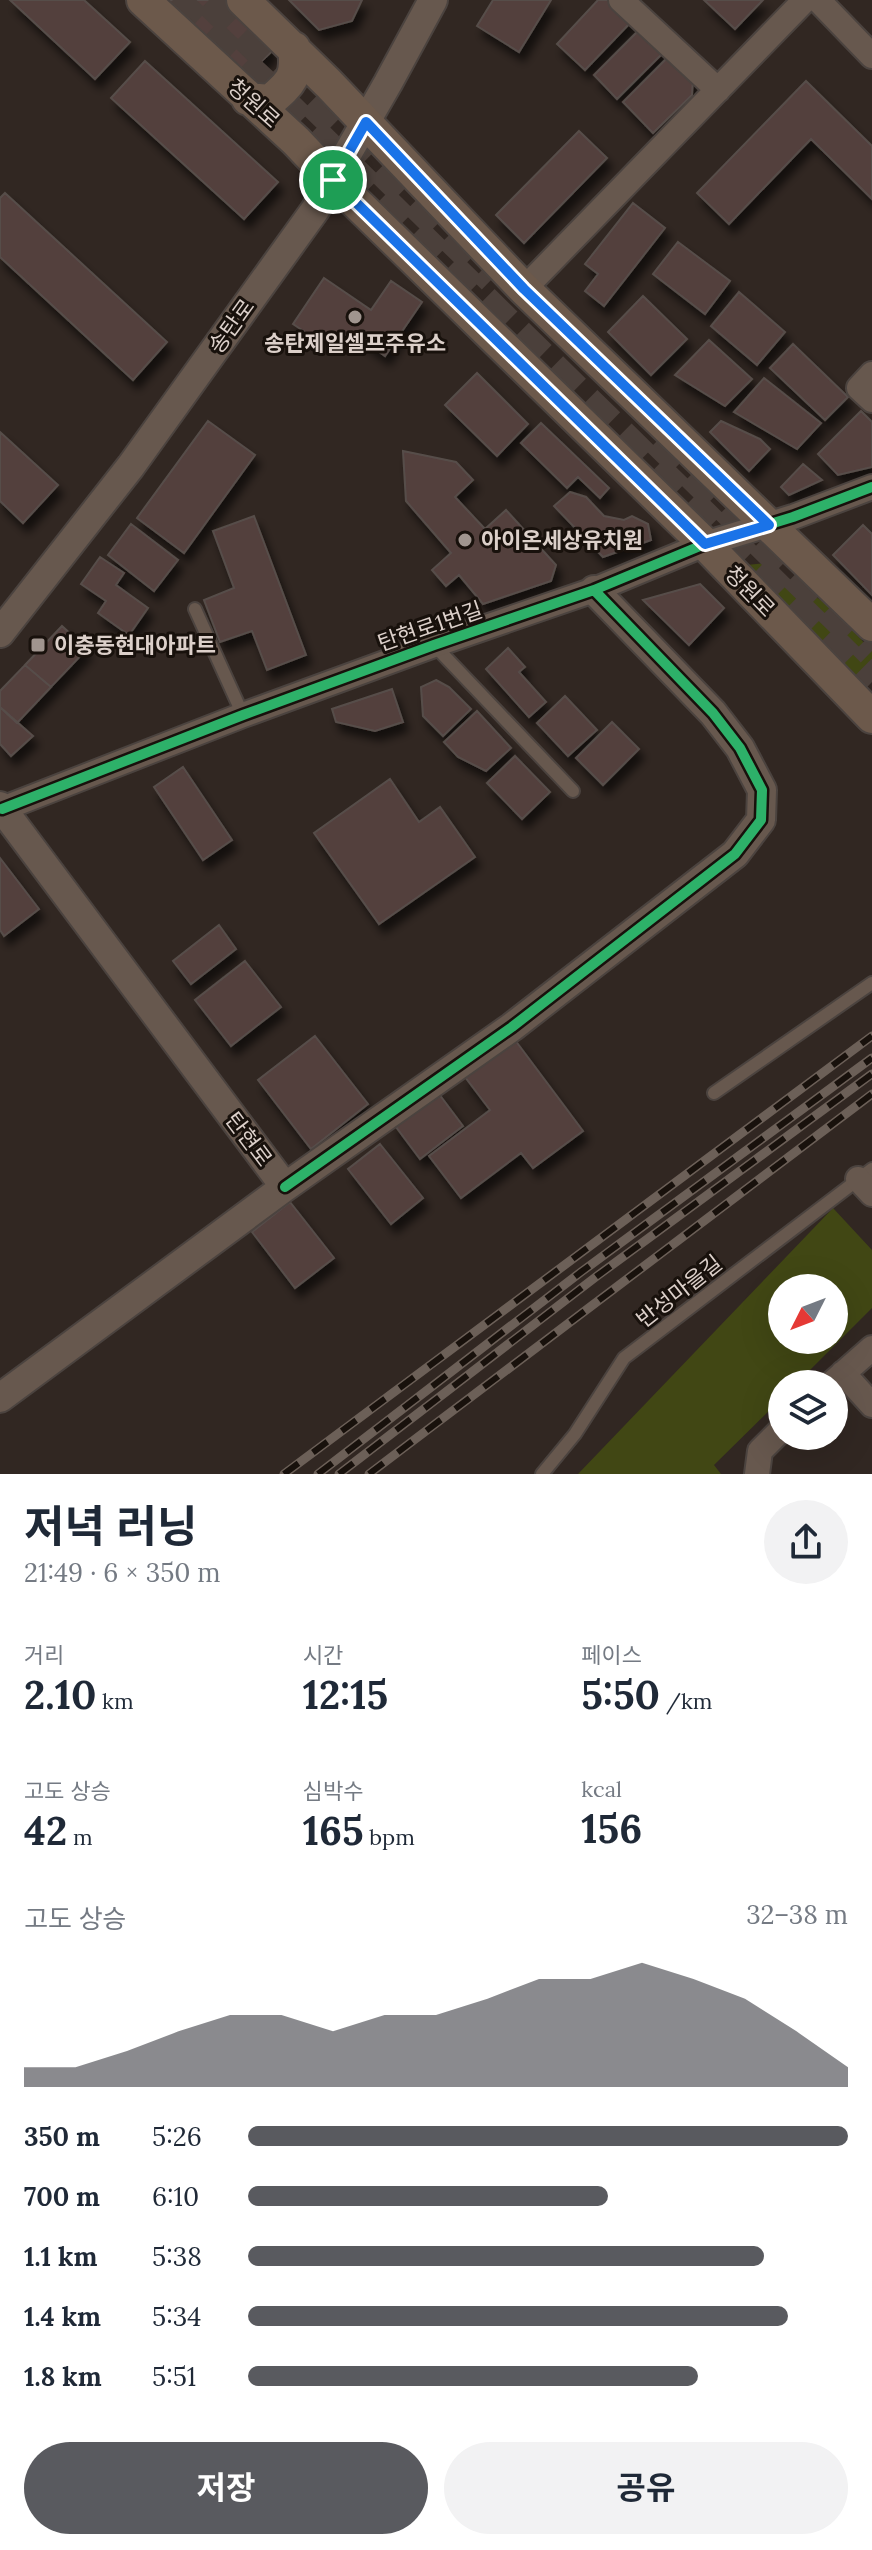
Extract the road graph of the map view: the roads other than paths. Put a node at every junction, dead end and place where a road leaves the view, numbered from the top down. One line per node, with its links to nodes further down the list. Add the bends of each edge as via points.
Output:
1 (143, 0): 10 (main road, 청원로)
2 (243, 0): 7 (main road)
3 (433, 0): 11 (street, 송탄로)
4 (621, 0): 9 (street)
5 (805, 0): 9 (street)
6 (818, 0): 8 (street)
7 (294, 48): 10 (main road, via 297,68 285,88 270,101); 11 (main road)
8 (872, 56)
9 (718, 90): 13 (street)
10 (248, 99): 12 (main road, 청원로)
11 (366, 122): 12 (street, 송탄로); 13 (main road)
12 (333, 180): 18 (main road, 청원로); 22 (street, 송탄로, via 131,466)
13 (524, 289): 17 (main road)
14 (872, 374): 15 (street, via 859,388)
15 (872, 400)
16 (872, 487): 17 (street, 탄현로1번길)
17 (769, 525): 18 (street, 탄현로1번길); 21 (main road)
18 (705, 544): 19 (street, 탄현로1번길); 24 (main road, 청원로)
19 (594, 590): 23 (street, 탄현로1번길); 32 (street, via 740,748 762,790 761,820 735,854 536,1009)
20 (195, 609): 25 (lane)
21 (872, 625)
22 (0, 633)
23 (434, 645): 25 (street, 탄현로1번길); 27 (lane)
24 (859, 695): 26 (main road, 청원로)
25 (243, 715): 28 (street, 탄현로1번길)
26 (872, 717)
27 (573, 791)
28 (1, 807): 32 (street, 탄현로)
29 (872, 983): 30 (lane)
30 (714, 1093)
31 (867, 1180): 39 (lane, 반성마을길, via 624,1358)
32 (285, 1187): 36 (street, 탄현로)
33 (872, 1348): 34 (street)
34 (846, 1370)
35 (848, 1386): 37 (street)
36 (0, 1398)
37 (872, 1405)
38 (768, 1443): 40 (street, via 760,1451)
39 (542, 1474)
40 (757, 1474)

